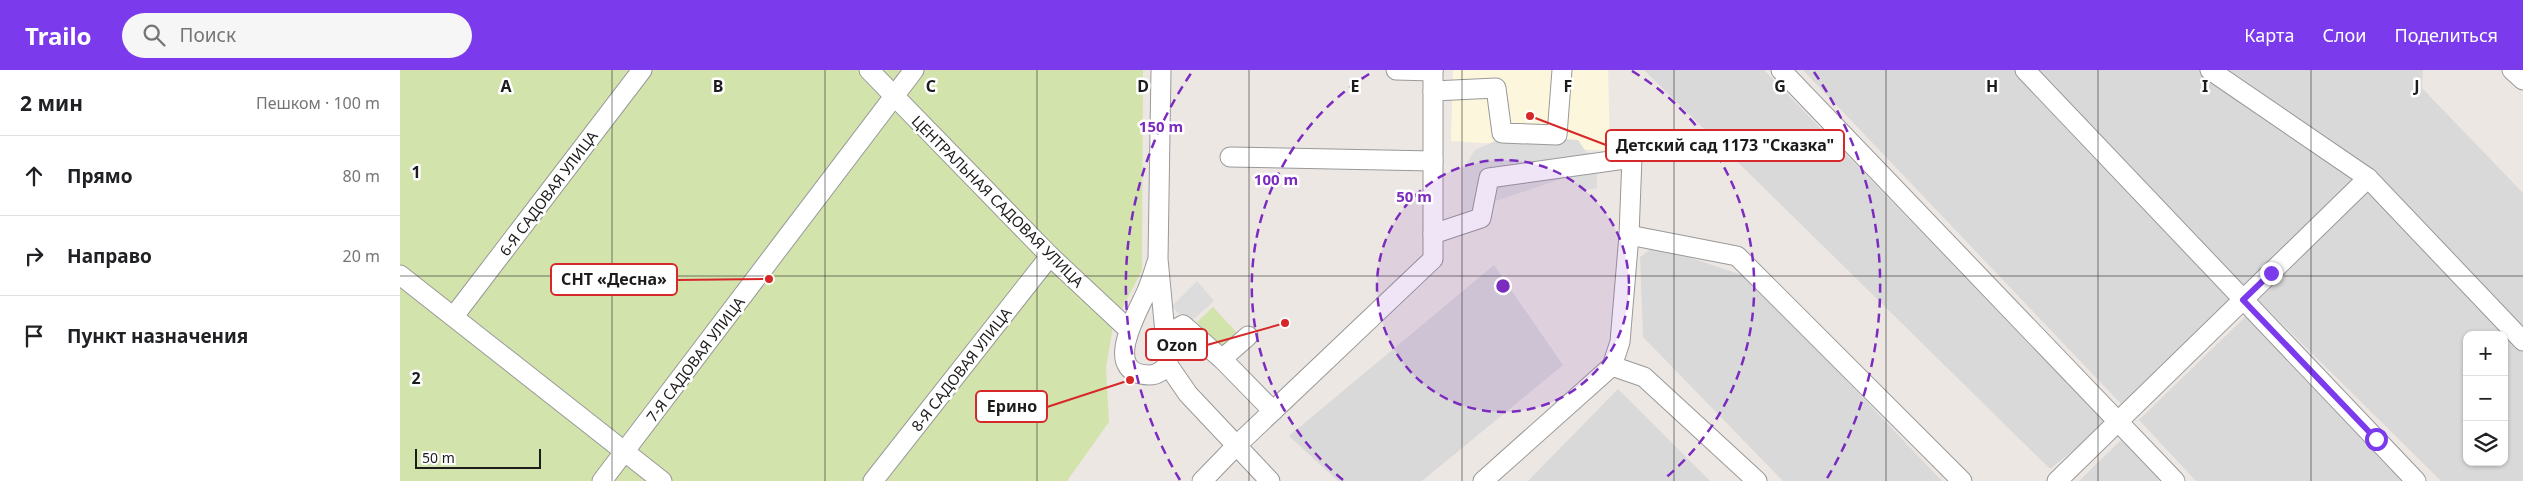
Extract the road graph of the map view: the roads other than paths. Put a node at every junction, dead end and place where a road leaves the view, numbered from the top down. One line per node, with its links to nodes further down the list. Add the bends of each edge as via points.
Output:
1 (642, 70): 24 (street, 6-Я САДОВАЯ УЛИЦА)
2 (869, 70): 14 (street, ЦЕНТРАЛЬНАЯ САДОВАЯ УЛИЦА)
3 (914, 70): 14 (street, 7-Я САДОВАЯ УЛИЦА)
4 (1161, 70): 21 (street)
5 (1396, 70): 11 (street)
6 (1562, 70): 13 (street, via 1557,135 1502,133 1496,88)
7 (1781, 70): 33 (street)
8 (2025, 70): 23 (street)
9 (2210, 70): 17 (street)
10 (2512, 70): 12 (street)
11 (1433, 71): 13 (street)
12 (2523, 80)
13 (1433, 91): 16 (street)
14 (893, 96): 20 (street, ЦЕНТРАЛЬНАЯ САДОВАЯ УЛИЦА); 35 (street, 7-Я САДОВАЯ УЛИЦА)
15 (1230, 157): 16 (street)
16 (1433, 161): 18 (street)
17 (2368, 178): 23 (street); 28 (street)
18 (1433, 234): 19 (street, via 1480,218 1489,178 1632,158); 32 (street, via 1433,258)
19 (1629, 235): 31 (street, via 1620,342); 43 (street, via 1737,256)
20 (1050, 256): 25 (street, ЦЕНТРАЛЬНАЯ САДОВАЯ УЛИЦА); 38 (street, 8-Я САДОВАЯ УЛИЦА)
21 (1158, 259): 25 (street); 26 (street)
22 (400, 275): 24 (street)
23 (2243, 300): 33 (street); 46 (street)
24 (454, 316): 35 (street)
25 (1129, 330): 30 (street, via 1124,349 1127,363 1132,368 1150,375 1157,374)
26 (1165, 335): 29 (street, via 1183,325); 30 (street)
27 (1248, 336): 29 (street)
28 (2523, 341)
29 (1222, 360): 32 (street)
30 (1168, 364): 34 (street, via 1188,394)
31 (1612, 366): 41 (street); 42 (street, via 1644,377)
32 (1273, 411): 34 (street)
33 (2118, 422): 44 (street); 45 (street)
34 (1236, 446): 39 (street); 40 (street)
35 (626, 451): 36 (street, 7-Я САДОВАЯ УЛИЦА); 37 (street)
36 (602, 481)
37 (662, 481)
38 (873, 481)
39 (1202, 481)
40 (1270, 481)
41 (1483, 481)
42 (1757, 481)
43 (1962, 481)
44 (2057, 481)
45 (2174, 481)
46 (2416, 481)

